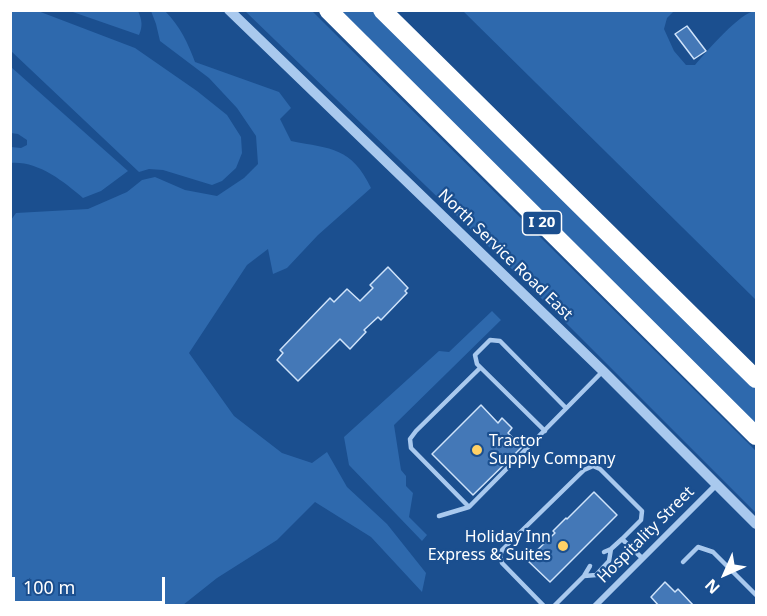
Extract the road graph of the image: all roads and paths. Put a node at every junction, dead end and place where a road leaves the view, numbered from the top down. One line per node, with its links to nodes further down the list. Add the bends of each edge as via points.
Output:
1 (230, 10): 5 (street, North Service Road East)
2 (328, 10): 9 (highway, I 20)
3 (382, 10): 6 (highway, I 20)
4 (480, 368): 7 (lane, via 475,355 490,340 500,341); 8 (lane); 11 (lane, via 410,439 411,448)
5 (603, 371): 7 (lane); 10 (street, North Service Road East)
6 (756, 379)
7 (566, 408): 8 (lane)
8 (545, 431): 11 (lane)
9 (756, 436)
10 (717, 484): 13 (street, North Service Road East); 17 (street, Hospitality Street)
11 (469, 507): 12 (lane)
12 (439, 516)
13 (756, 524)
14 (622, 538): 15 (lane); 17 (lane); 22 (lane, via 641,520 642,511 600,469 593,466 584,470 500,556 502,563)
15 (611, 549): 16 (lane); 20 (lane, via 609,561 596,575)
16 (604, 552)
17 (642, 558): 24 (street, Hospitality Street)
18 (683, 562): 21 (lane, via 698,547 713,552)
19 (590, 566): 20 (lane)
20 (584, 576): 23 (lane)
21 (756, 595)
22 (544, 606)
23 (554, 606)
24 (595, 606)

